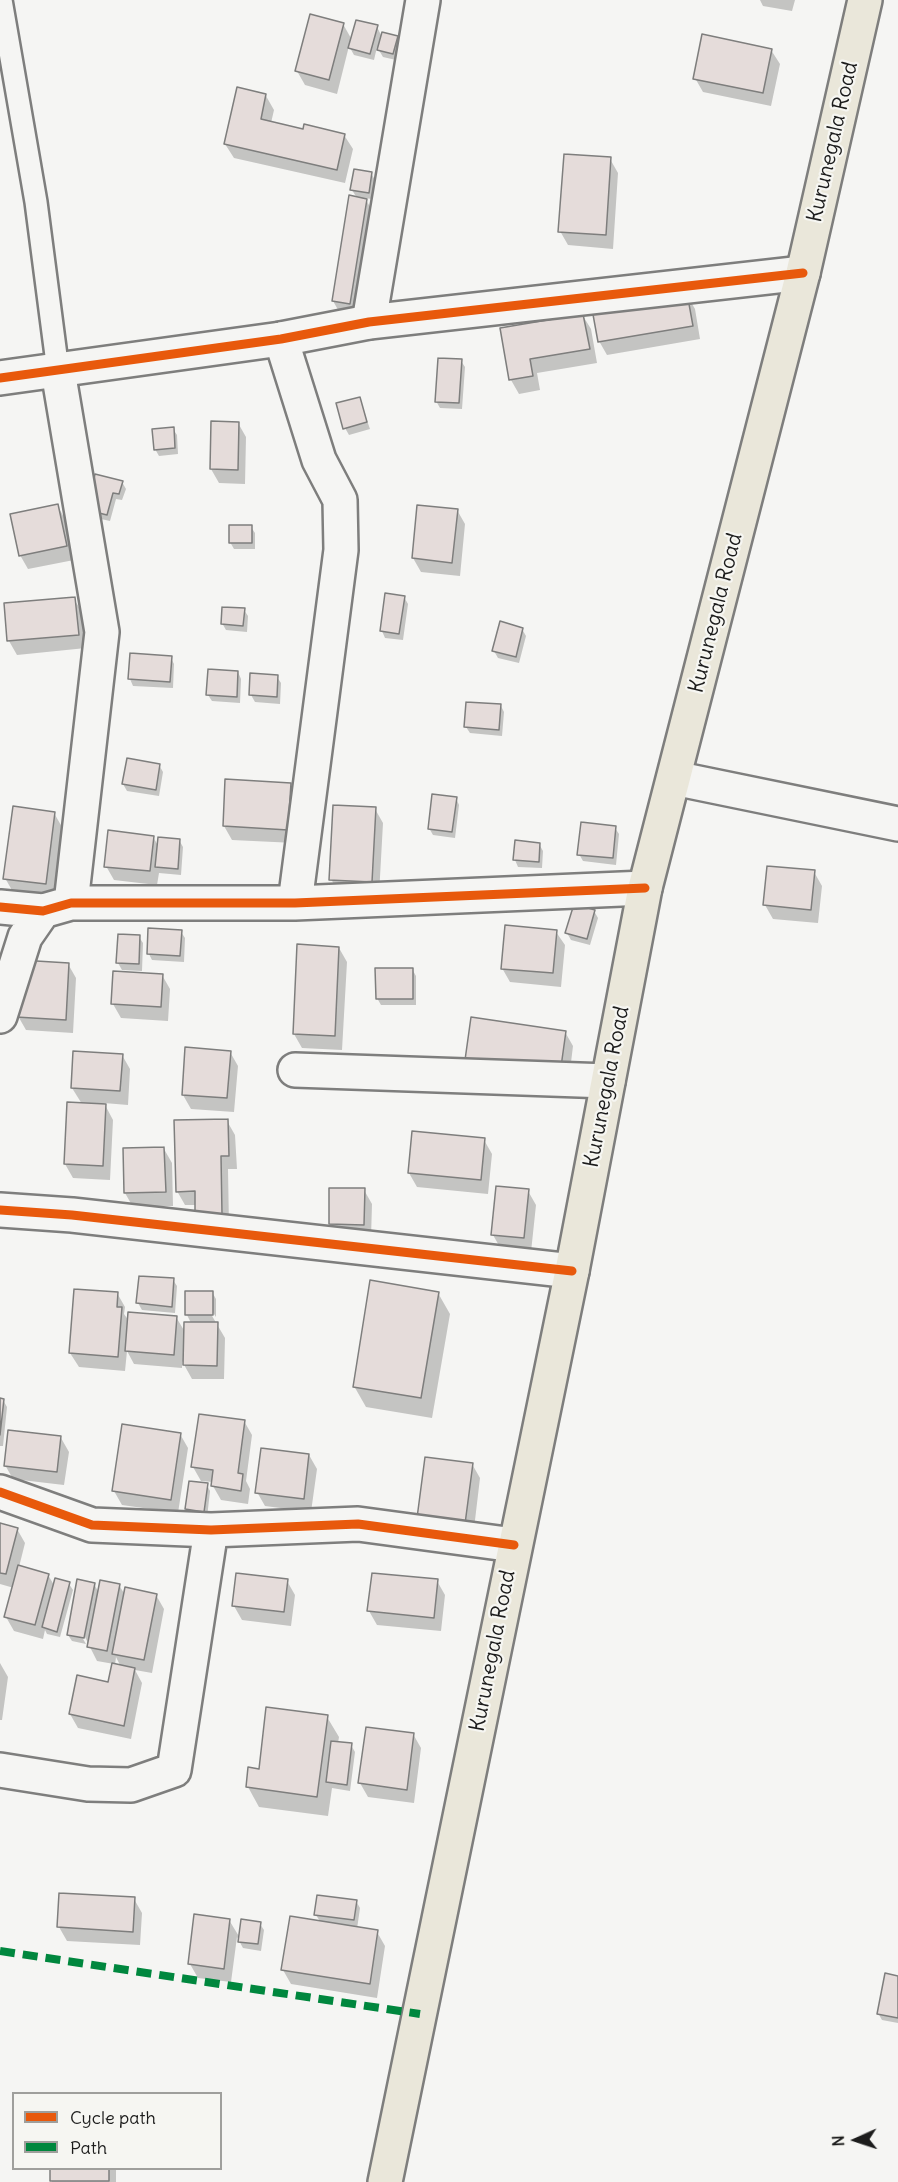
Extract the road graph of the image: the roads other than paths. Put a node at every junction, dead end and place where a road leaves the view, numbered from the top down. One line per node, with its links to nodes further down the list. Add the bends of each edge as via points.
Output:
1 (1, 0): 7 (lane, via 36,202)
2 (423, 0): 5 (street)
3 (865, 0): 4 (highway, Kurunegala Road)
4 (803, 273): 5 (street); 9 (highway, Kurunegala Road)
5 (369, 322): 6 (street)
6 (281, 339): 7 (street); 12 (street, via 319,460 340,500 341,550)
7 (58, 371): 8 (street); 14 (street, via 102,632)
8 (0, 378)
9 (674, 778): 10 (street); 11 (highway, Kurunegala Road)
10 (898, 824)
11 (645, 888): 12 (street); 17 (highway, Kurunegala Road)
12 (295, 903): 14 (street)
13 (0, 907): 14 (street)
14 (57, 907): 15 (street, via 25,937)
15 (0, 1016)
16 (295, 1070): 17 (street)
17 (608, 1081): 19 (highway, Kurunegala Road)
18 (0, 1210): 19 (street)
19 (572, 1271): 22 (highway, Kurunegala Road)
20 (0, 1492): 21 (street, via 92,1526)
21 (211, 1530): 22 (street, via 358,1524); 23 (street, via 174,1770 131,1785 88,1784)
22 (514, 1545): 24 (highway, Kurunegala Road)
23 (0, 1770)
24 (385, 2182)

